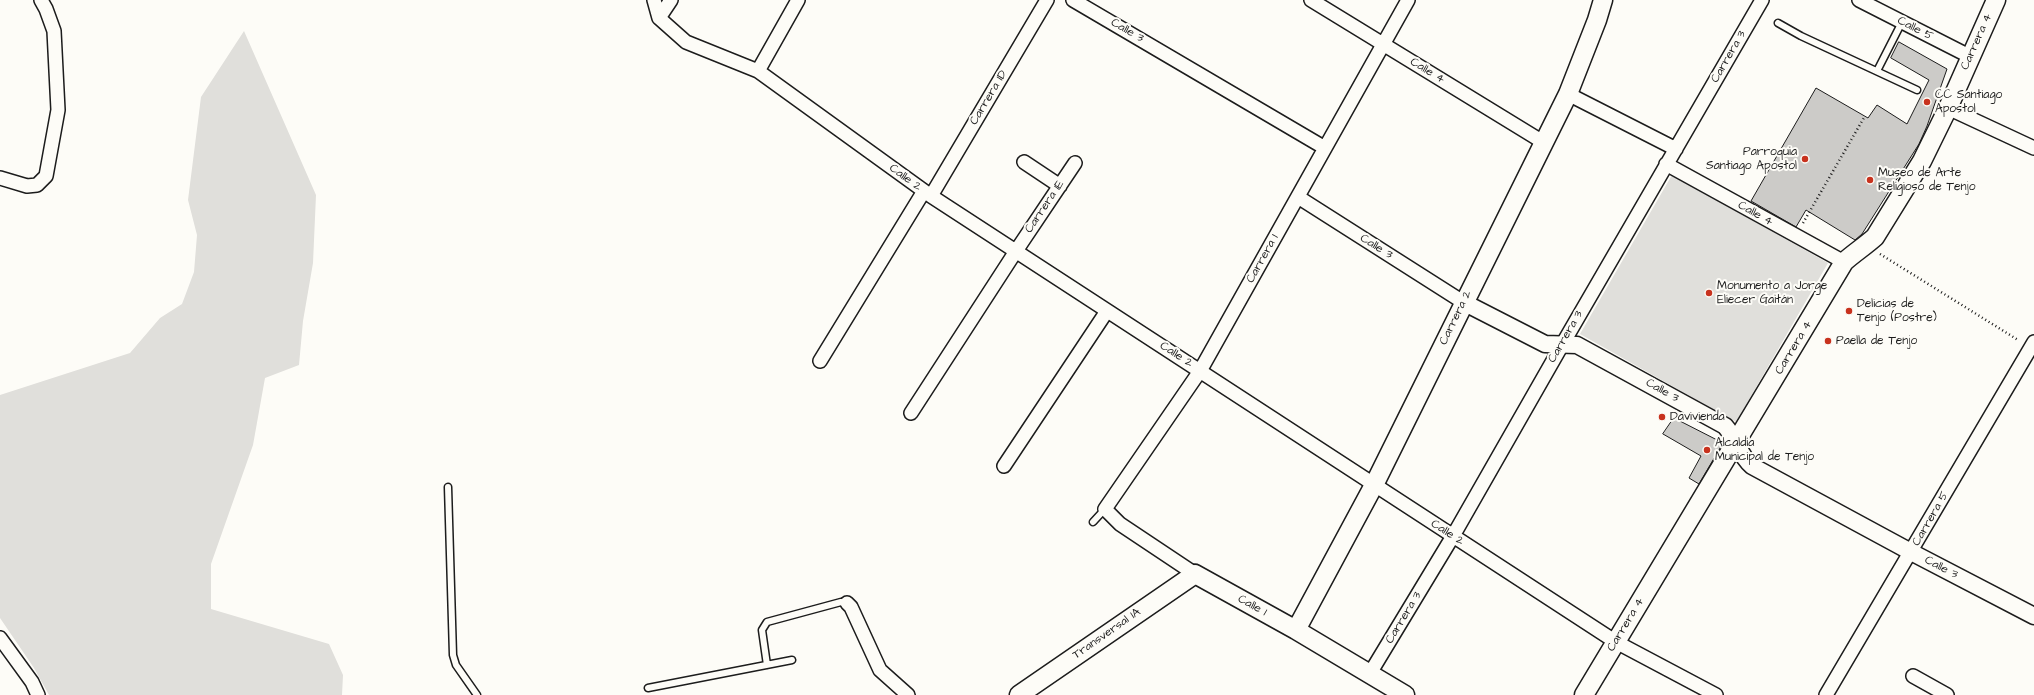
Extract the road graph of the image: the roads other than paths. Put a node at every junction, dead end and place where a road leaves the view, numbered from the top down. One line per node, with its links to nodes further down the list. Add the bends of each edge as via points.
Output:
1 (41, 0): 30 (street, via 54,31 58,110 46,176 37,185 27,186)
2 (654, 0): 13 (street)
3 (671, 0): 13 (street)
4 (798, 0): 18 (street)
5 (1047, 0): 32 (street, Carrera 1D)
6 (1073, 0): 24 (street, Calle 3)
7 (1311, 0): 16 (street, Calle 4)
8 (1408, 0): 16 (street, Carrera 1)
9 (1603, 0): 21 (main road, Carrera 2)
10 (1762, 0): 26 (street, Carrera 3)
11 (1859, 0): 14 (street, Calle 5)
12 (1996, 0): 17 (main road, Carrera 4)
13 (659, 18): 18 (street, Calle 2, via 686,42)
14 (1902, 22): 17 (street, Calle 5); 19 (lane)
15 (1778, 23): 19 (lane)
16 (1383, 44): 23 (street, Calle 4); 24 (street, Carrera 1)
17 (1970, 57): 22 (main road, Carrera 4)
18 (758, 71): 32 (street, Calle 2)
19 (1877, 71): 20 (lane)
20 (1917, 90)
21 (1568, 94): 23 (main road, Carrera 2); 26 (street)
22 (1948, 108): 25 (street); 35 (main road, Carrera 4, via 1922,161 1875,237)
23 (1543, 142): 36 (main road, Carrera 2)
24 (1325, 148): 33 (street, Carrera 1)
25 (2034, 148)
26 (1676, 149): 29 (street, Carrera 3)
27 (1024, 162): 31 (street)
28 (1075, 164): 31 (street, Carrera 1E)
29 (1666, 164): 35 (street, Calle 4); 38 (street, Carrera 3)
30 (0, 178)
31 (1060, 186): 34 (street, Carrera 1E)
32 (928, 194): 34 (street, Calle 2); 40 (street, Carrera 1D)
33 (1298, 197): 36 (street, Calle 3); 41 (street, Carrera 1)
34 (1016, 251): 37 (street, Calle 2); 42 (street, Carrera 1E)
35 (1844, 262): 43 (main road, Carrera 4)
36 (1463, 302): 38 (street, Calle 3, via 1545,344); 45 (main road, Carrera 2)
37 (1107, 311): 41 (street, Calle 2); 44 (street)
38 (1562, 345): 43 (street, Calle 3, via 1577,344 1725,426 1733,434); 49 (street, Carrera 3)
39 (2032, 345): 50 (street, Carrera 5)
40 (820, 361)
41 (1200, 371): 45 (street, Calle 2); 47 (street, Carrera 1)
42 (911, 413)
43 (1737, 444): 50 (street, Calle 3, via 1752,466); 56 (main road, Carrera 4)
44 (1004, 466)
45 (1374, 485): 49 (street, Calle 2); 54 (main road, Carrera 2)
46 (448, 487): 63 (lane, via 453,655 456,665)
47 (1105, 509): 48 (lane); 51 (street, Calle 1, via 1120,524)
48 (1093, 522)
49 (1453, 536): 56 (street, Calle 2); 59 (street, Carrera 3)
50 (1911, 552): 53 (street, Calle 3); 69 (street, Carrera 5)
51 (1195, 574): 54 (main road, Calle 1); 65 (main road, Transversal 1A)
52 (847, 603): 58 (lane, via 841,602 767,622 762,630); 64 (street, via 852,607 880,670)
53 (2034, 616)
54 (1296, 630): 59 (main road, Calle 1)
55 (0, 638): 62 (street, via 32,682)
56 (1616, 642): 67 (main road, Carrera 4); 68 (street, Calle 2)
57 (792, 660): 58 (lane)
58 (767, 664): 61 (lane)
59 (1370, 674): 66 (main road, Calle 1)
60 (1913, 676): 70 (street)
61 (648, 688)
62 (38, 695)
63 (477, 695)
64 (908, 695)
65 (1019, 695)
66 (1405, 695)
67 (1584, 695)
68 (1716, 695)
69 (1826, 695)
70 (1947, 695)

